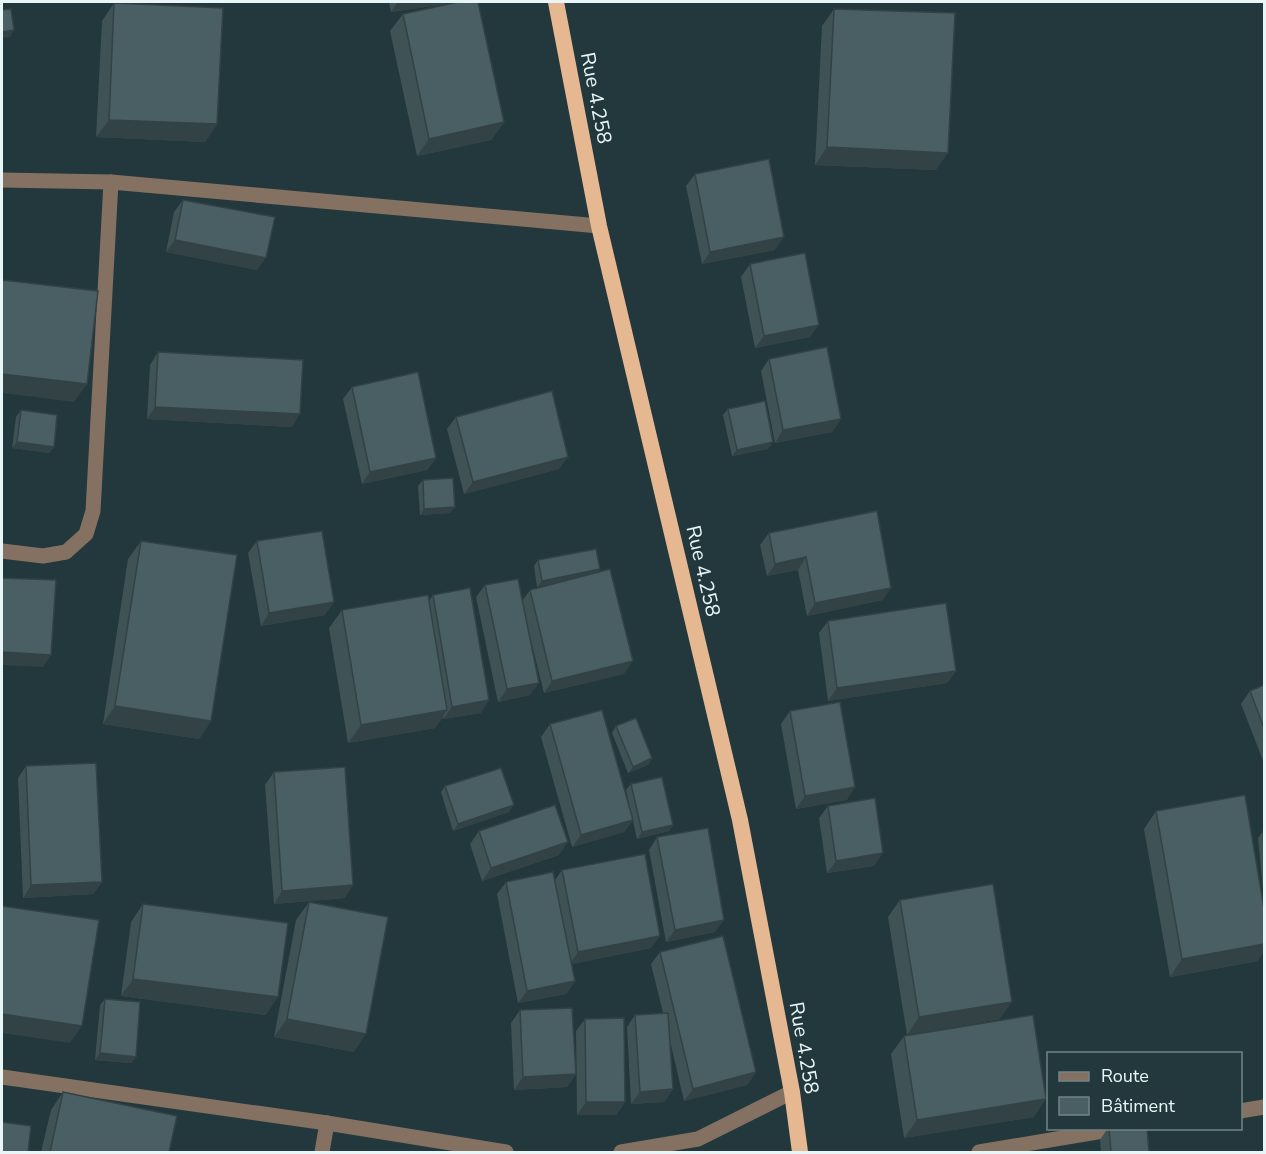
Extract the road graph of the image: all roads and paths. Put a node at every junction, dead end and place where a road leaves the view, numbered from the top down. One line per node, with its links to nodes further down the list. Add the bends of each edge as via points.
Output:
1 (556, 2): 4 (highway, Rue 4.258)
2 (2, 180): 3 (street)
3 (111, 182): 4 (street); 5 (street, via 93,511 86,534 66,552 43,556)
4 (599, 226): 7 (highway, Rue 4.258, via 740,820)
5 (2, 551)
6 (2, 1077): 10 (street)
7 (792, 1092): 14 (street, via 698,1138); 15 (highway, Rue 4.258)
8 (1264, 1107): 9 (street)
9 (1242, 1111)
10 (327, 1123): 12 (street); 13 (street)
11 (1109, 1130): 16 (street)
12 (322, 1152)
13 (506, 1152)
14 (621, 1152)
15 (800, 1152)
16 (979, 1152)

